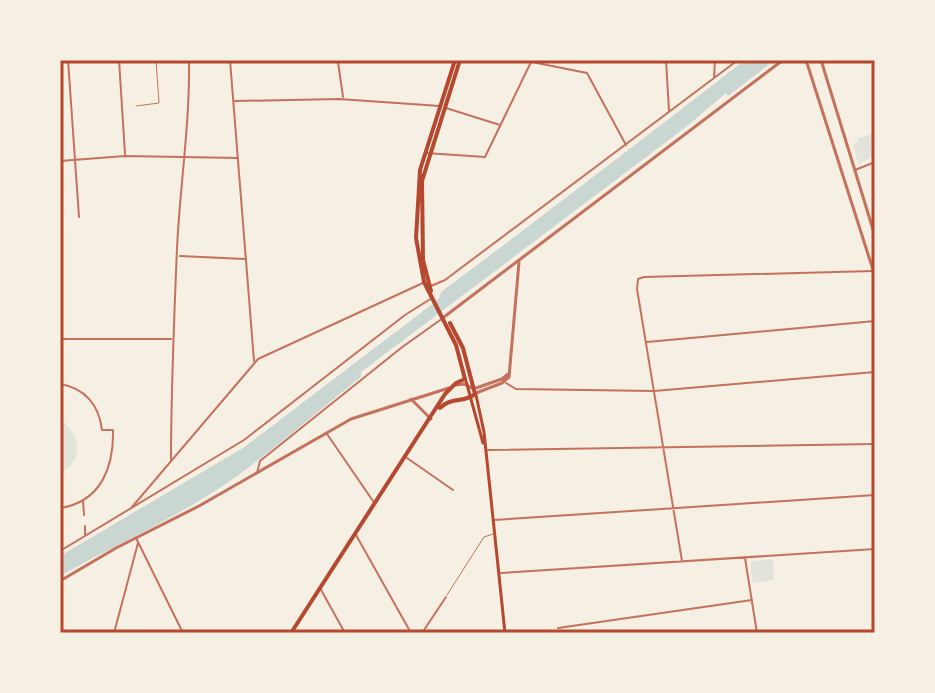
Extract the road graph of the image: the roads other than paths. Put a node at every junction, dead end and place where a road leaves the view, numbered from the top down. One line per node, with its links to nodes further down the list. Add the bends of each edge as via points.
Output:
1 (68, 60): 27 (street)
2 (119, 60): 24 (street)
3 (156, 60): 18 (lane, via 159,103)
4 (189, 60): 25 (street)
5 (230, 60): 17 (street)
6 (458, 60): 19 (main road)
7 (666, 60): 20 (street)
8 (715, 60): 15 (street)
9 (738, 60): 15 (street)
10 (783, 60): 37 (street)
11 (806, 60): 12 (street); 32 (street)
12 (818, 60): 30 (street)
13 (532, 61): 21 (street); 22 (street, via 585,72)
14 (338, 62): 16 (street)
15 (713, 80): 20 (street)
16 (343, 99): 17 (street); 19 (street)
17 (234, 101): 26 (street)
18 (136, 106)
19 (442, 107): 21 (street); 23 (main road)
20 (669, 113): 22 (street)
21 (500, 125): 23 (street, via 485,157)
22 (626, 145): 40 (street)
23 (426, 153): 39 (main road, via 416,218 418,259)
24 (125, 156): 25 (street); 27 (street)
25 (186, 157): 26 (street); 35 (street)
26 (239, 158): 36 (street)
27 (75, 160): 28 (street); 33 (street)
28 (60, 161)
29 (875, 162): 30 (street)
30 (854, 171): 31 (street)
31 (863, 199): 32 (street); 34 (street)
32 (852, 203): 38 (street)
33 (79, 217)
34 (875, 236)
35 (177, 256): 36 (street); 45 (street)
36 (246, 259): 47 (street)
37 (521, 259): 42 (street); 50 (street)
38 (874, 273): 46 (street, via 644,277 636,286)
39 (426, 282): 40 (main road); 47 (street)
40 (428, 288): 41 (main road)
41 (433, 297): 42 (main road); 71 (street, via 239,444)
42 (444, 317): 49 (main road); 55 (main road, via 463,348); 64 (street, via 260,461)
43 (875, 321): 46 (street)
44 (60, 339): 45 (street)
45 (172, 339): 63 (street)
46 (646, 342): 54 (street)
47 (254, 362): 63 (street)
48 (875, 372): 54 (street)
49 (465, 379): 52 (main road); 53 (main road)
50 (504, 380): 54 (street, via 516,389); 55 (street)
51 (60, 384): 67 (street, via 85,395 98,410 102,430 113,430 107,474)
52 (452, 386): 53 (street); 56 (street); 57 (main road)
53 (467, 386): 55 (street)
54 (654, 391): 60 (street)
55 (472, 394): 57 (main road, via 448,401); 61 (main road)
56 (411, 399): 57 (street); 58 (street, via 357,416)
57 (432, 417): 62 (main road)
58 (326, 433): 64 (street); 68 (street)
59 (875, 444): 60 (street)
60 (664, 448): 61 (street); 70 (street)
61 (485, 450): 73 (main road)
62 (406, 457): 65 (street); 68 (main road)
63 (171, 461): 71 (street)
64 (257, 473): 78 (street)
65 (453, 490)
66 (875, 495): 70 (street)
67 (83, 501): 69 (street); 72 (street)
68 (375, 504): 76 (main road)
69 (60, 508)
70 (674, 508): 73 (street); 82 (street)
71 (128, 511): 77 (street)
72 (84, 515)
73 (493, 520): 75 (main road)
74 (85, 526): 77 (street)
75 (494, 533): 83 (main road); 86 (lane, via 484,537)
76 (355, 534): 85 (main road); 93 (street)
77 (86, 536): 80 (street)
78 (137, 540): 84 (street); 89 (street); 90 (street)
79 (875, 549): 81 (street)
80 (60, 551)
81 (745, 557): 82 (street); 87 (street)
82 (682, 561): 83 (street)
83 (499, 573): 95 (main road)
84 (60, 581)
85 (320, 588): 91 (main road); 92 (street)
86 (446, 597): 94 (street)
87 (752, 600): 88 (street); 96 (street)
88 (558, 628)
89 (114, 633)
90 (183, 633)
91 (291, 633)
92 (345, 633)
93 (411, 633)
94 (422, 633)
95 (505, 633)
96 (757, 633)

